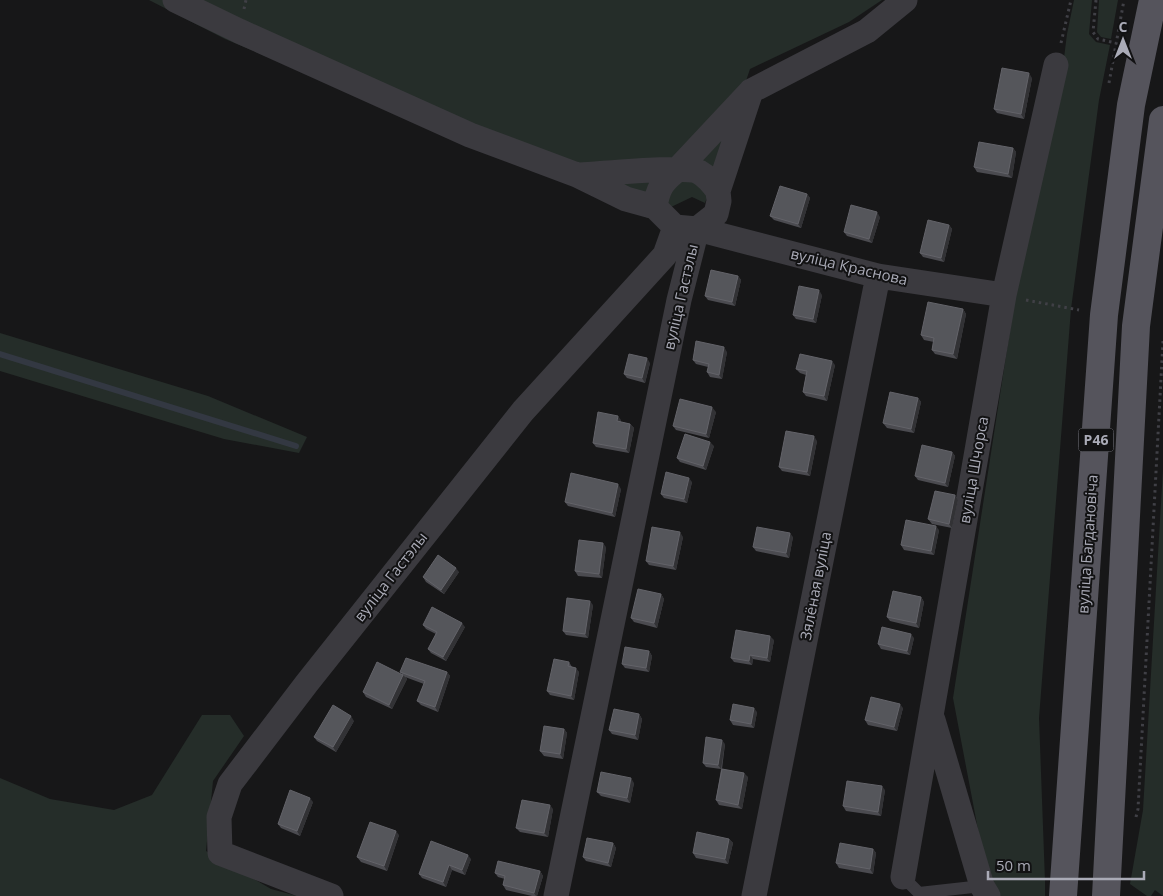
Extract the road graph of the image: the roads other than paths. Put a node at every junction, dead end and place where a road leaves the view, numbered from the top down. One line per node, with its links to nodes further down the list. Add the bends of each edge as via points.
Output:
1 (175, 0): 8 (street, via 470,135)
2 (905, 0): 5 (street, via 867,31)
3 (1153, 0): 16 (main road, вуліца Багдановіча / Р46, via 1132,105 1104,315)
4 (1056, 65): 13 (street, вуліца Шчорса)
5 (751, 91): 7 (street); 9 (street, вуліца Гастэлы)
6 (1163, 120): 17 (main road, Р46, via 1136,326)
7 (677, 170): 8 (street); 9 (street, via 698,171 709,178); 10 (street, via 658,191)
8 (577, 176): 10 (street, via 626,199)
9 (718, 192): 11 (street, вуліца Гастэлы, via 716,214)
10 (655, 207): 11 (street)
11 (686, 228): 12 (street, вуліца Краснова); 19 (street, вуліца Гастэлы, via 523,411 306,683 230,784 219,817 220,854); 20 (street, вуліца Гастэлы, via 679,300)
12 (878, 276): 13 (street, вуліца Краснова); 21 (street, Зялёная вуліца)
13 (1015, 298): 14 (street, вуліца Шчорса)
14 (932, 715): 15 (street, вуліца Шчорса); 18 (street)
15 (904, 877): 18 (lane, via 919,893)
16 (1064, 889)
17 (1106, 890)
18 (985, 891)
19 (331, 896)
20 (556, 896)
21 (754, 896)

